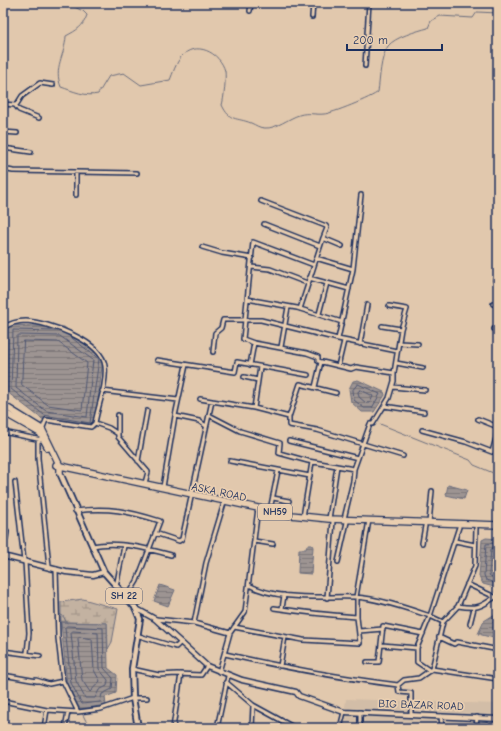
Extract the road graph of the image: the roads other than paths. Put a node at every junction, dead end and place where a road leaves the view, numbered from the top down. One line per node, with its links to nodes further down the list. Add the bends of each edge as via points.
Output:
1 (251, 3): 4 (street)
2 (313, 3): 5 (street)
3 (369, 3): 6 (street)
4 (250, 10)
5 (312, 17)
6 (365, 66)
7 (53, 85): 9 (street, via 40,84)
8 (3, 104): 9 (street)
9 (14, 105): 10 (street, via 19,110)
10 (39, 118)
11 (3, 132): 12 (street)
12 (17, 133)
13 (3, 148): 14 (street)
14 (30, 152)
15 (3, 169): 16 (street)
16 (76, 172): 17 (street); 18 (street)
17 (137, 173)
18 (76, 195)
19 (361, 195): 30 (street)
20 (262, 201): 22 (street, via 326,226)
21 (264, 224): 23 (street)
22 (323, 238): 23 (street); 24 (street)
23 (320, 246): 27 (street)
24 (342, 246)
25 (202, 247): 26 (street)
26 (252, 258): 28 (street, via 253,242); 29 (street)
27 (316, 258): 28 (street); 30 (street)
28 (314, 265): 31 (street)
29 (251, 267): 32 (street, via 270,269); 35 (street)
30 (353, 269): 34 (street)
31 (309, 278): 32 (street); 33 (street)
32 (307, 283): 41 (street)
33 (327, 283): 34 (street); 42 (street)
34 (349, 289): 44 (street)
35 (247, 298): 40 (street); 43 (street)
36 (493, 304): 38 (street)
37 (367, 305): 53 (street)
38 (498, 305)
39 (389, 306): 48 (street, via 407,309)
40 (288, 307): 41 (street); 46 (street)
41 (300, 309): 42 (street)
42 (319, 314): 44 (street, via 321,317)
43 (245, 320): 46 (street, via 261,320); 51 (street, via 243,339); 57 (street, via 223,320 221,328 216,333)
44 (342, 322): 49 (street)
45 (382, 326): 48 (street)
46 (284, 327): 49 (street); 55 (street)
47 (3, 328): 73 (street, via 12,322 27,321 63,330 87,342 99,353 105,366)
48 (401, 329): 52 (street)
49 (338, 340): 50 (street)
50 (344, 340): 53 (street); 63 (street)
51 (254, 343): 55 (street); 62 (street)
52 (399, 343): 54 (street); 56 (street)
53 (360, 344): 56 (street)
54 (418, 344)
55 (281, 347): 59 (street, via 318,357 318,361)
56 (398, 351): 60 (street)
57 (213, 352)
58 (157, 360): 61 (street)
59 (321, 362): 63 (street); 70 (street)
60 (396, 363): 65 (street); 66 (street)
61 (186, 365): 62 (street, via 235,372 237,362); 76 (street)
62 (250, 365): 64 (street)
63 (338, 366): 66 (street)
64 (260, 367): 67 (street); 69 (street)
65 (423, 368)
66 (394, 373): 71 (street)
67 (308, 375)
68 (244, 377): 69 (street)
69 (258, 380): 80 (street)
70 (315, 387): 74 (street); 87 (street, via 300,384)
71 (393, 387): 72 (street); 79 (street)
72 (425, 390)
73 (102, 391): 76 (street); 89 (street)
74 (336, 393)
75 (200, 399): 77 (street)
76 (178, 400): 86 (street)
77 (212, 401): 80 (street); 84 (street)
78 (3, 406): 95 (highway)
79 (384, 406): 83 (street); 98 (street, via 373,424 370,424)
80 (254, 408): 87 (street)
81 (146, 411): 101 (street)
82 (3, 412): 95 (highway)
83 (424, 412)
84 (209, 415): 90 (street); 103 (street, via 240,431 280,443 280,453)
85 (118, 416): 94 (street)
86 (175, 416): 90 (street, via 199,421); 111 (street)
87 (289, 416): 98 (street, via 289,425)
88 (478, 418): 91 (street)
89 (95, 424): 94 (street); 95 (street, via 91,427 46,420)
90 (206, 426): 113 (street)
91 (498, 428): 96 (street)
92 (422, 430): 96 (street, via 492,452)
93 (3, 432): 95 (street)
94 (118, 434): 101 (street)
95 (42, 436): 105 (highway); 105 (highway); 144 (street, via 38,442 38,458)
96 (497, 438)
97 (289, 441): 100 (street)
98 (362, 443): 99 (street); 100 (street)
99 (403, 456)
100 (358, 458): 106 (street)
101 (138, 461): 110 (street, via 148,472)
102 (230, 461): 107 (street)
103 (312, 462): 104 (street); 108 (street)
104 (338, 466): 106 (street); 121 (street)
105 (59, 468): 110 (highway, NH59); 113 (highway, ASKA ROAD / NH59); 118 (main road, SH 22)
106 (354, 469): 122 (street)
107 (278, 471): 108 (street); 114 (street)
108 (310, 476): 120 (street)
109 (15, 482): 142 (street)
110 (145, 484): 111 (highway, NH59)
111 (163, 487): 113 (highway, NH59)
112 (432, 491): 124 (street)
113 (192, 495): 116 (highway, ASKA ROAD / NH59); 117 (highway, NH59); 130 (street, via 180,541)
114 (273, 498): 115 (street); 119 (street)
115 (289, 501)
116 (224, 503): 117 (highway, ASKA ROAD / NH59); 164 (street, via 206,563)
117 (258, 509): 119 (highway, NH59); 121 (highway, ASKA ROAD / NH59, via 292,518); 132 (street)
118 (75, 510): 130 (street, via 98,508 129,511 160,521); 137 (main road, SH 22)
119 (270, 510): 120 (highway, NH59)
120 (303, 517): 121 (highway, NH59)
121 (331, 520): 122 (highway, ASKA ROAD / NH59); 153 (street)
122 (345, 521): 123 (highway, ASKA ROAD / NH59); 143 (street)
123 (368, 522): 124 (highway, ASKA ROAD / NH59); 154 (street)
124 (427, 524): 125 (highway, ASKA ROAD / NH59); 134 (street)
125 (460, 526): 126 (highway, NH59); 127 (highway, ASKA ROAD / NH59); 133 (street)
126 (498, 526)
127 (476, 528): 128 (highway, ASKA ROAD / NH59); 136 (street)
128 (498, 529)
129 (3, 530): 131 (street, via 7,531)
130 (155, 533): 139 (street)
131 (6, 538)
132 (254, 541): 135 (street); 148 (street)
133 (455, 541): 136 (street); 160 (street)
134 (422, 543)
135 (273, 544)
136 (475, 545): 147 (street, via 475,566)
137 (92, 546): 138 (street); 146 (main road, SH 22)
138 (124, 546): 139 (street); 149 (street)
139 (149, 548): 140 (street); 152 (street, via 137,581)
140 (171, 555)
141 (3, 556): 142 (street)
142 (25, 561): 144 (street); 179 (street, via 29,632)
143 (338, 562)
144 (49, 566): 145 (street)
145 (56, 569): 146 (street, via 93,574); 192 (street, via 58,638)
146 (104, 572): 149 (main road, SH 22)
147 (468, 584): 151 (street); 155 (street)
148 (249, 585): 150 (street, via 258,590); 166 (street, via 245,612)
149 (116, 587): 152 (main road, SH 22)
150 (284, 595): 153 (street); 159 (street)
151 (497, 597): 158 (street, via 481,607)
152 (126, 598): 156 (main road, SH 22)
153 (327, 598): 154 (street)
154 (357, 598): 160 (street); 161 (street)
155 (458, 606): 158 (street); 163 (street)
156 (134, 607): 162 (street, BIG BAZAR ROAD); 171 (main road, SH 22, via 140,619)
157 (274, 608): 159 (street)
158 (474, 608): 165 (street)
159 (282, 609): 161 (street, via 317,615)
160 (430, 616): 163 (street); 170 (street)
161 (357, 617): 168 (street)
162 (155, 619): 164 (street); 174 (street, BIG BAZAR ROAD)
163 (443, 622): 173 (street)
164 (194, 623): 169 (street)
165 (470, 624)
166 (234, 627): 169 (street); 172 (street)
167 (383, 629): 168 (street); 170 (street, via 383,626); 175 (street)
168 (359, 631): 172 (street, via 360,643)
169 (230, 632): 180 (street)
170 (423, 634): 176 (street)
171 (136, 635): 174 (street, via 176,647); 185 (main road, SH 22)
172 (285, 637): 184 (street)
173 (439, 637): 177 (street, via 454,644 457,642); 186 (street)
174 (181, 642): 183 (street, BIG BAZAR ROAD)
175 (382, 645): 176 (street); 182 (street, via 380,662)
176 (417, 648): 186 (street, via 417,662)
177 (494, 649)
178 (3, 651): 179 (street)
179 (27, 653): 181 (street)
180 (225, 654): 184 (street); 187 (street)
181 (40, 656)
182 (367, 662)
183 (207, 666): 187 (street, BIG BAZAR ROAD); 188 (street, via 201,675)
184 (280, 666): 194 (street)
185 (132, 669): 188 (street, via 159,676); 195 (main road, SH 22)
186 (431, 669): 191 (street); 194 (street, via 419,678 404,680)
187 (219, 672): 190 (street, BIG BAZAR ROAD)
188 (181, 674): 214 (street)
189 (3, 675): 192 (street, via 49,684)
190 (228, 676): 193 (street); 202 (street, BIG BAZAR ROAD, via 296,692 315,703)
191 (498, 678)
192 (63, 681): 201 (street)
193 (226, 682): 198 (street); 215 (street)
194 (398, 685): 204 (street, via 399,692 411,694)
195 (133, 698): 196 (street); 201 (street, via 101,709); 210 (main road, SH 22)
196 (147, 698)
197 (3, 701): 199 (street)
198 (253, 705): 216 (street); 217 (street)
199 (47, 710): 200 (street); 212 (street)
200 (68, 712): 201 (street); 213 (street)
201 (78, 712)
202 (344, 712): 203 (street, BIG BAZAR ROAD); 218 (street)
203 (360, 712): 204 (street, BIG BAZAR ROAD); 219 (street)
204 (411, 714): 205 (street, BIG BAZAR ROAD)
205 (441, 715): 206 (street, BIG BAZAR ROAD); 220 (street)
206 (477, 717): 207 (street, BIG BAZAR ROAD); 221 (street)
207 (498, 718)
208 (3, 725): 211 (street)
209 (110, 727): 210 (street)
210 (138, 727)
211 (14, 728)
212 (44, 728)
213 (65, 728)
214 (173, 728)
215 (217, 728)
216 (252, 728)
217 (295, 728)
218 (340, 728)
219 (360, 728)
220 (442, 728)
221 (476, 728)

